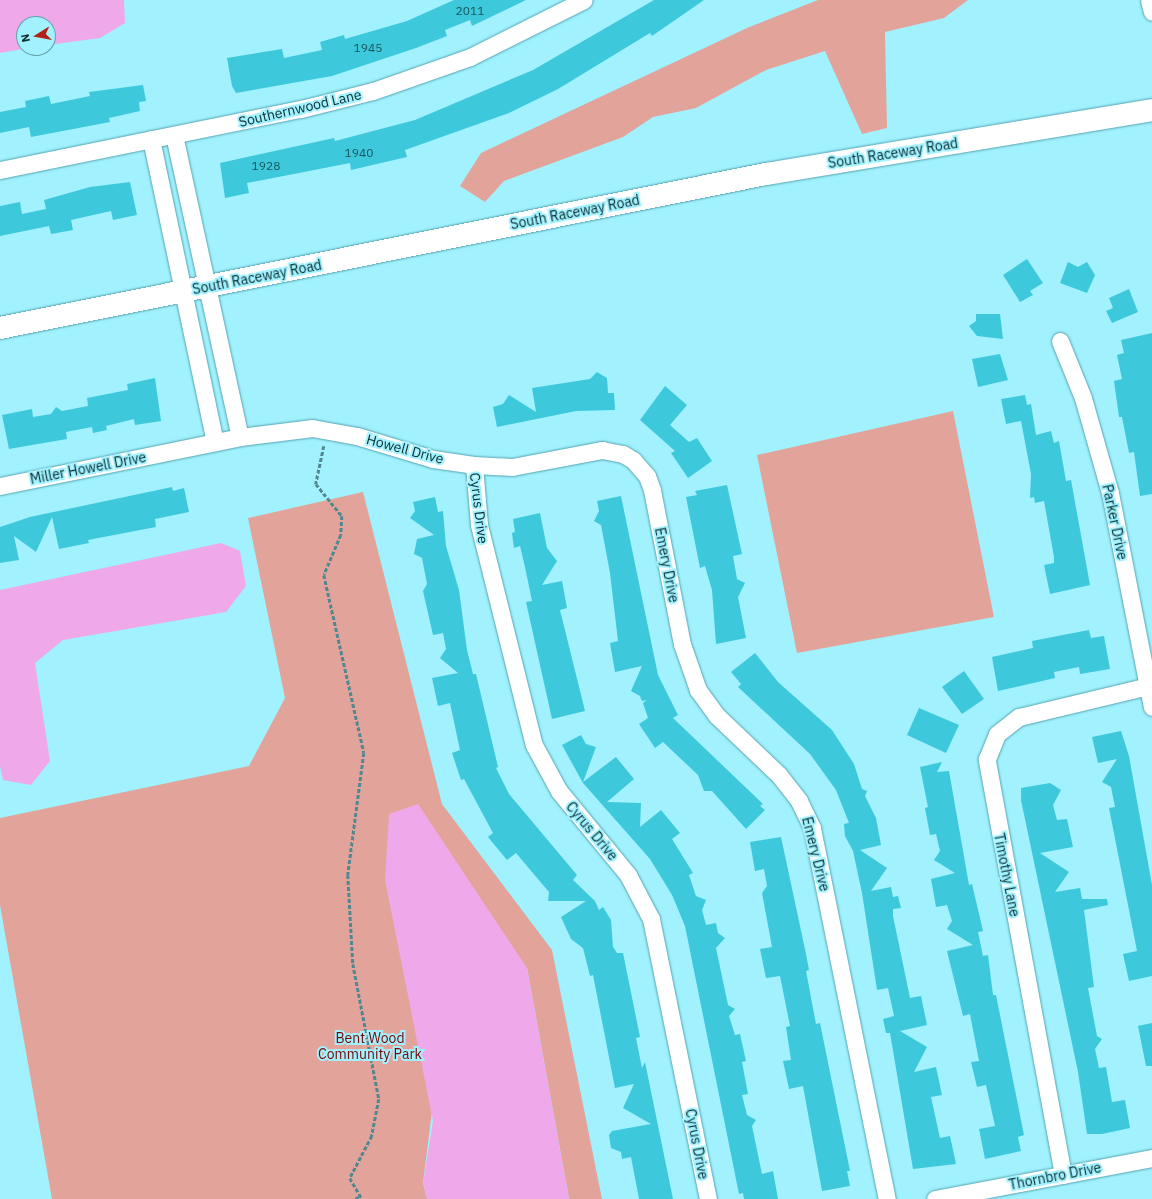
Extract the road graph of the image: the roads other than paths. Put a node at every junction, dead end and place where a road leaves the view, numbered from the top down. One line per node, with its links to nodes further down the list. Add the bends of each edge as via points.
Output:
1 (584, 0): 5 (street, Southernwood Lane, via 495,46 388,86 301,109)
2 (1149, 0): 3 (street)
3 (1152, 12)
4 (1152, 110): 8 (main road, South Raceway Road, via 766,174)
5 (174, 135): 6 (street, Southernwood Lane); 8 (street)
6 (152, 139): 7 (street, Southernwood Lane); 9 (street)
7 (0, 170)
8 (208, 286): 9 (main road, South Raceway Road); 12 (street)
9 (183, 292): 10 (main road, South Raceway Road); 13 (street)
10 (0, 328)
11 (1060, 341): 18 (street, Parker Drive, via 1083,398 1110,493)
12 (240, 437): 13 (street, Howell Drive); 16 (street, Howell Drive, via 291,429 326,430 432,459)
13 (215, 442): 14 (street, Howell Drive)
14 (176, 450): 17 (street, Miller Howell Drive)
15 (633, 460): 16 (street, Howell Drive, via 623,454 602,450 512,466); 23 (street, Emery Drive, via 646,476 652,490 682,644 698,690 716,715 779,775 810,822)
16 (474, 465): 22 (street, Cyrus Drive, via 478,525 534,745 560,791 628,875 651,919)
17 (0, 486)
18 (1148, 686): 19 (street, Parker Drive); 21 (street, Timothy Lane, via 1019,717 997,734 987,759)
19 (1152, 707)
20 (1152, 1158): 21 (street, Thornbro Drive)
21 (1063, 1175): 24 (street, Thornbro Drive)
22 (708, 1199)
23 (887, 1199)
24 (935, 1199)

